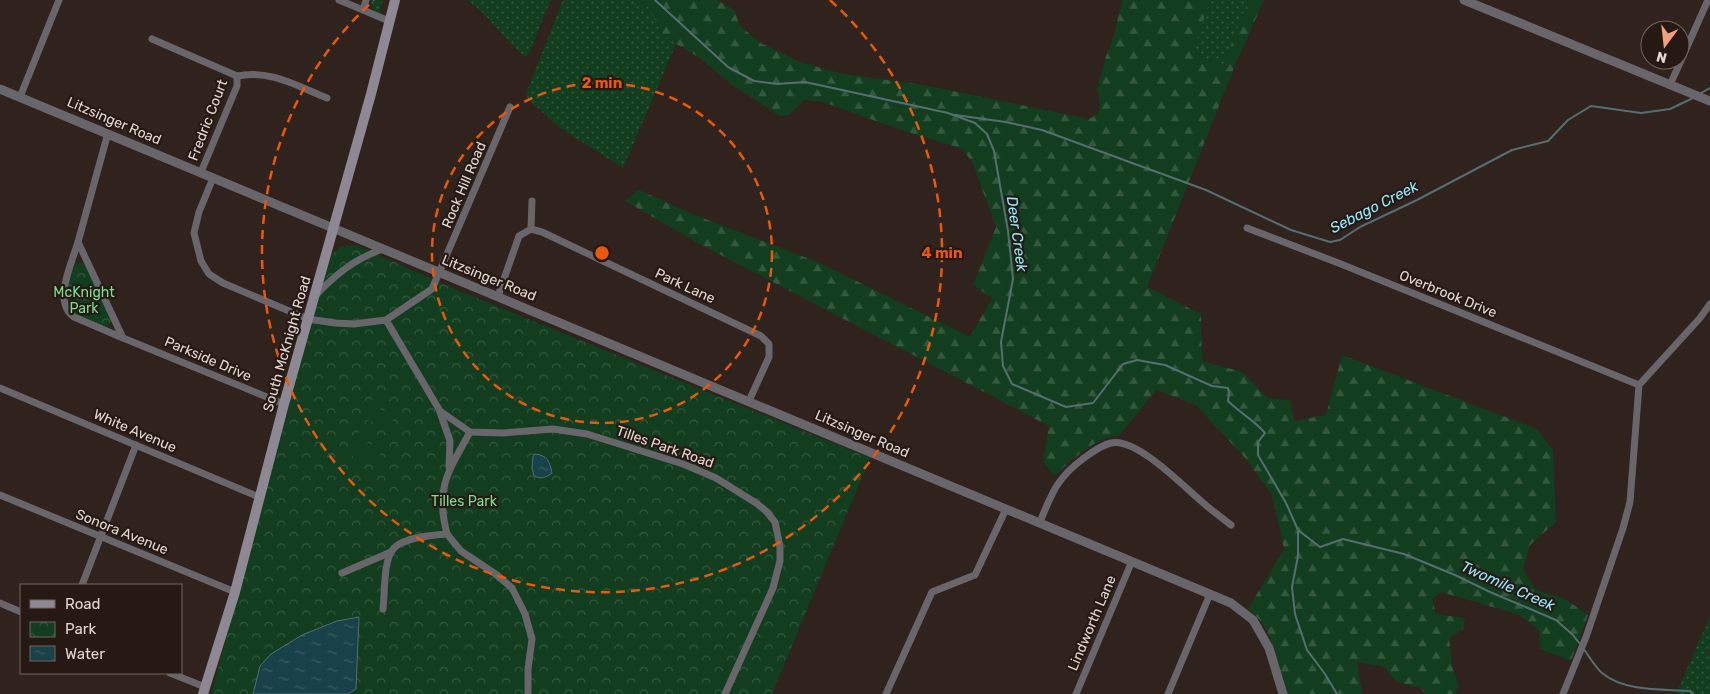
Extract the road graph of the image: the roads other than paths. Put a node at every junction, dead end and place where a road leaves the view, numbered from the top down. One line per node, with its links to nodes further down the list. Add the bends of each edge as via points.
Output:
1 (59, 0): 13 (street)
2 (339, 0): 7 (street)
3 (366, 0): 7 (street)
4 (395, 0): 8 (main road, South McKnight Road)
5 (1464, 0): 11 (street)
6 (1708, 0): 11 (street)
7 (363, 10): 8 (street)
8 (389, 21): 21 (main road, South McKnight Road)
9 (152, 39): 10 (street, Fredric Court)
10 (237, 76): 14 (street, Fredric Court, via 268,75); 18 (street, Fredric Court, via 237,86)
11 (1670, 85): 15 (street)
12 (0, 89): 13 (street, Litzsinger Road)
13 (20, 97): 17 (street, Litzsinger Road)
14 (327, 98)
15 (1710, 101)
16 (510, 107): 26 (street, Rock Hill Road)
17 (108, 134): 18 (street, Litzsinger Road); 24 (street, Parkside Drive)
18 (201, 172): 19 (street, Litzsinger Road)
19 (213, 178): 21 (street, Litzsinger Road); 30 (street, via 194,233 201,260 209,274)
20 (532, 201): 23 (street)
21 (334, 228): 25 (street, Litzsinger Road); 28 (main road, South McKnight Road)
22 (1247, 228): 33 (street, Overbrook Drive)
23 (531, 229): 27 (street, via 519,236); 35 (street, Park Lane, via 772,343)
24 (78, 242): 32 (street); 32 (street, Parkside Drive, via 63,294 68,312)
25 (383, 249): 26 (street, Litzsinger Road); 28 (street, via 349,264)
26 (440, 272): 27 (street, Litzsinger Road); 31 (street, via 432,289)
27 (498, 296): 35 (street, Litzsinger Road)
28 (314, 297): 30 (main road, South McKnight Road)
29 (1710, 304): 33 (street)
30 (308, 319): 31 (street, via 354,324); 36 (main road, South McKnight Road)
31 (386, 320): 37 (street)
32 (123, 338): 36 (street, Parkside Drive)
33 (1639, 385): 65 (street, via 1630,502 1586,637)
34 (0, 388): 39 (street, White Avenue)
35 (749, 401): 43 (street, Litzsinger Road)
36 (284, 404): 42 (main road, South McKnight Road)
37 (440, 411): 38 (street); 40 (street, via 450,441)
38 (470, 432): 40 (street); 60 (street, Tilles Park Road, via 554,429 587,434 683,464 716,478 766,511 774,522 780,561 773,588)
39 (136, 445): 42 (street, White Avenue); 47 (street)
40 (449, 470): 46 (street, via 442,493 442,514)
41 (0, 495): 47 (street, Sonora Avenue)
42 (259, 497): 52 (main road, South McKnight Road)
43 (1006, 509): 44 (street, Litzsinger Road); 61 (street, via 975,575 932,592)
44 (1040, 522): 45 (street, via 1060,479 1088,455 1112,442 1128,444 1162,465); 49 (street, Litzsinger Road)
45 (1231, 525)
46 (447, 534): 48 (street, via 400,543); 59 (street, via 461,551 512,588 525,614 532,639)
47 (100, 536): 51 (street); 52 (street, Sonora Avenue)
48 (391, 552): 50 (street); 55 (street)
49 (1132, 562): 53 (street, Litzsinger Road); 62 (street, Lindworth Lane)
50 (342, 573)
51 (82, 584)
52 (235, 592): 58 (main road, South McKnight Road)
53 (1210, 594): 63 (street); 64 (street, Litzsinger Road, via 1231,603 1253,620 1269,648)
54 (0, 603): 56 (street)
55 (384, 609)
56 (20, 612)
57 (172, 674): 58 (street)
58 (204, 690)
59 (528, 694)
60 (725, 694)
61 (886, 694)
62 (1076, 694)
63 (1168, 694)
64 (1283, 694)
65 (1563, 694)

